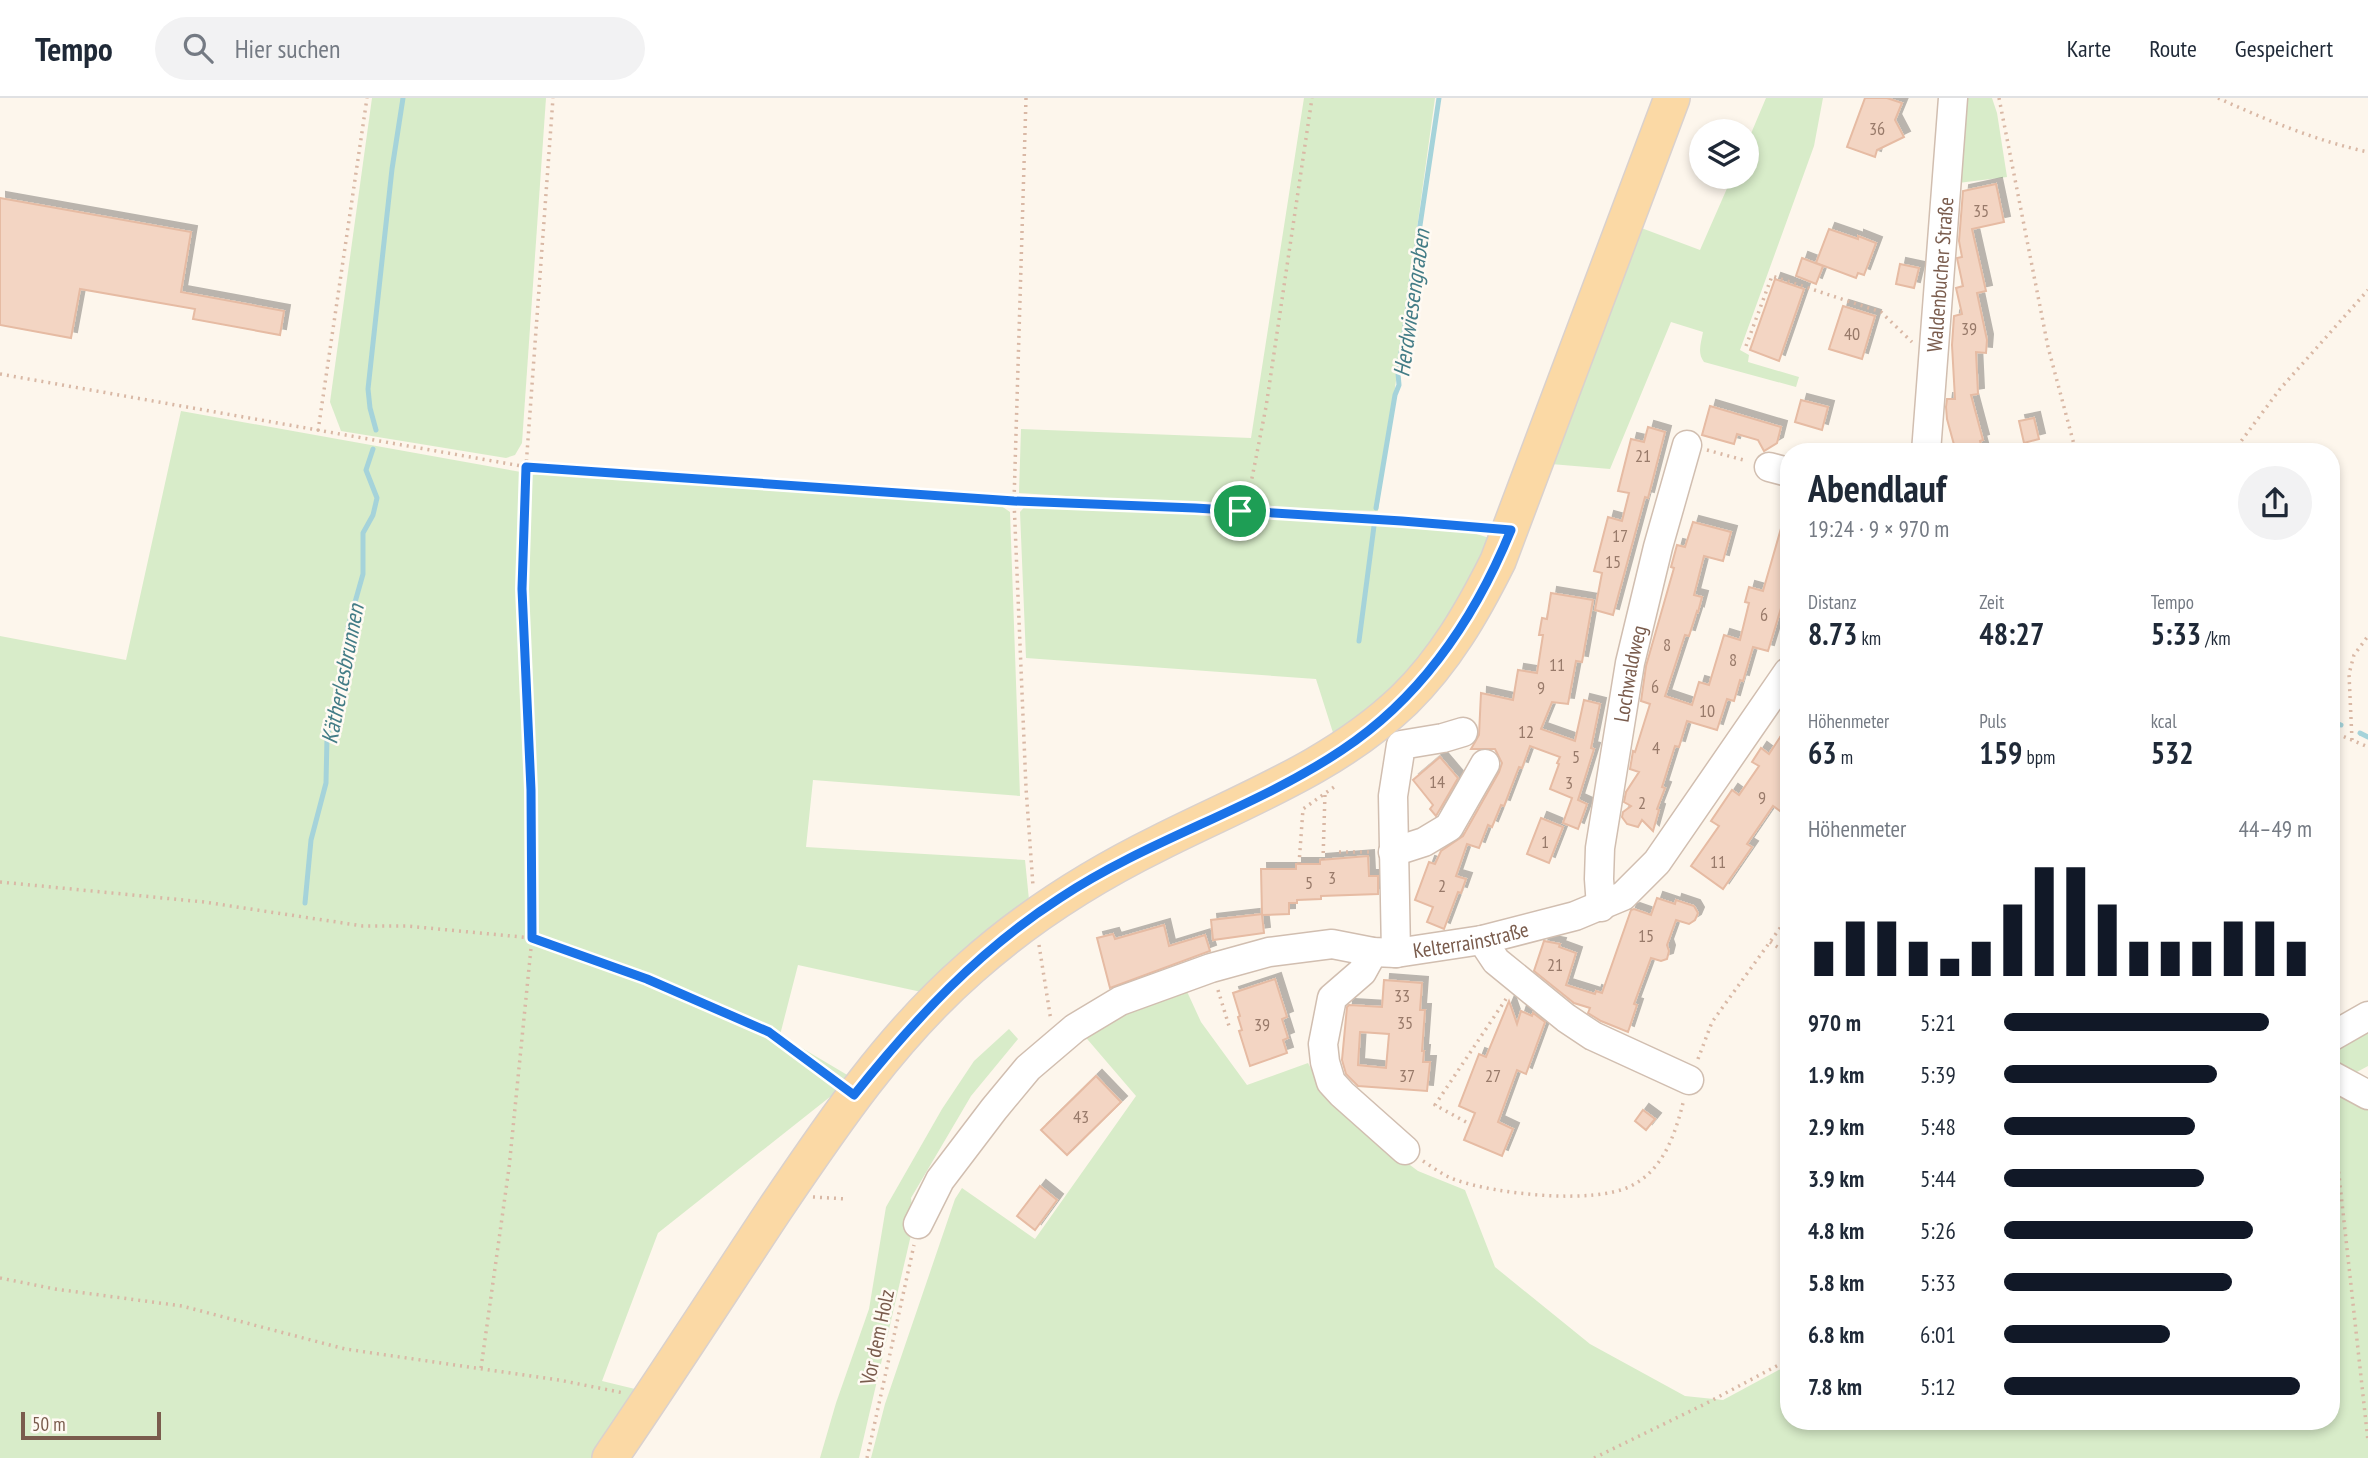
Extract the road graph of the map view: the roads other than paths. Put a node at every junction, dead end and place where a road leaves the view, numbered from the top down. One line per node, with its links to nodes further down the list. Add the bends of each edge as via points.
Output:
1 (1672, 98): 19 (main road, via 1511,530 1482,592 1449,646 1406,698 1342,750 1058,899 996,945 936,1000 854,1095)
2 (1953, 98): 3 (street, Waldenbucher Straße)
3 (1927, 443)
4 (1697, 447): 9 (street, Lochwaldweg, via 1658,547 1630,663 1600,848)
5 (1780, 684): 9 (street, Kelterrainstraße, via 1657,862 1623,896)
6 (1463, 732): 8 (street, via 1401,745 1393,796)
7 (1485, 764): 8 (street, via 1449,827 1424,842)
8 (1393, 852): 11 (street)
9 (1601, 906): 10 (street, Kelterrainstraße)
10 (1482, 940): 11 (street, Kelterrainstraße); 14 (street, via 1496,961 1593,1037)
11 (1385, 953): 17 (street, via 1332,998 1323,1044 1331,1082); 18 (street, Kelterrainstraße, via 1332,944 1269,951 1211,968 1099,1012 1028,1068 940,1180)
12 (2368, 1016): 13 (street)
13 (2340, 1032)
14 (1689, 1080)
15 (2340, 1080): 16 (street)
16 (2368, 1095)
17 (1405, 1150)
18 (919, 1224)
19 (610, 1458)

